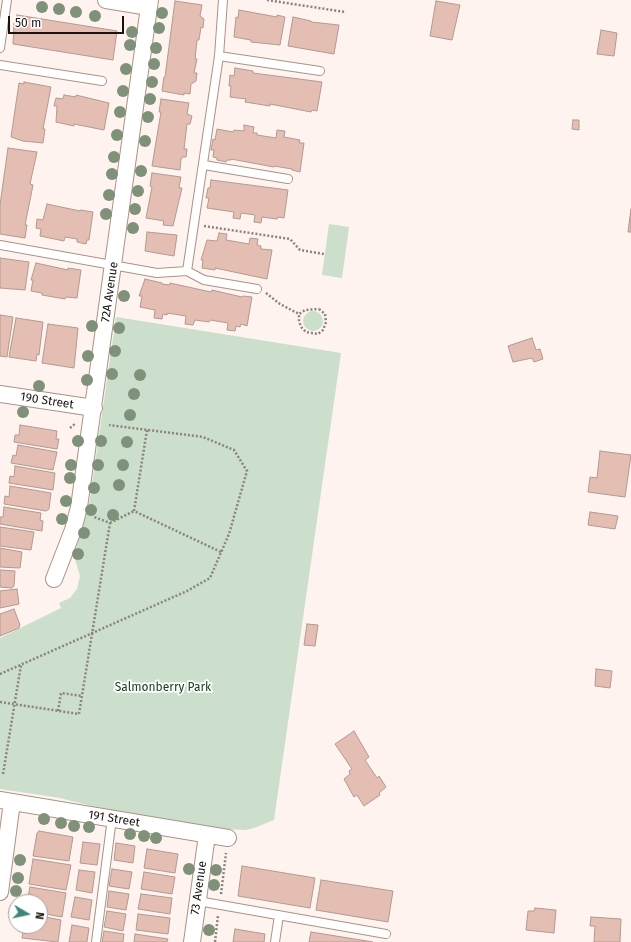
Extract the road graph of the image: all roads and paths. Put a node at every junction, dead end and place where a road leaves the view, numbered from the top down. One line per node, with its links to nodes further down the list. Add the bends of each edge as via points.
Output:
1 (7, 0): 7 (lane)
2 (106, 0): 5 (street)
3 (223, 0): 8 (lane)
4 (267, 0): 6 (path)
5 (150, 3): 17 (street, 72A Avenue)
6 (345, 12)
7 (0, 48)
8 (219, 56): 10 (lane); 12 (lane)
9 (0, 65): 11 (lane)
10 (320, 71)
11 (102, 81)
12 (204, 165): 13 (lane); 14 (lane)
13 (288, 179)
14 (194, 224): 16 (path, via 290,239 300,250); 18 (lane)
15 (0, 245): 17 (lane)
16 (324, 254)
17 (114, 264): 18 (lane, via 157,273); 22 (street, 72A Avenue)
18 (187, 270): 19 (lane, via 204,280)
19 (257, 289): 20 (path)
20 (299, 314): 20 (path, via 305,310 319,309 325,314 323,330 318,334 302,328)
21 (0, 394): 22 (street, 190 Street)
22 (94, 408): 29 (street, 72A Avenue, via 79,507)
23 (109, 425): 24 (path)
24 (147, 430): 25 (path); 28 (path, via 203,437 234,450 247,471 229,534)
25 (134, 511): 27 (path); 28 (path)
26 (94, 517): 27 (path)
27 (110, 523): 30 (path)
28 (221, 552): 30 (path, via 210,578 188,591)
29 (54, 580)
30 (92, 633): 31 (path); 33 (path)
31 (21, 665): 32 (path); 35 (path)
32 (0, 674)
33 (82, 696): 36 (path, via 79,714); 36 (path, via 61,693)
34 (0, 703): 35 (path)
35 (14, 705): 36 (path); 37 (path)
36 (58, 711)
37 (3, 774)
38 (6, 801): 39 (street, 191 Street); 42 (street)
39 (112, 818): 40 (street, 191 Street); 47 (lane)
40 (207, 834): 41 (street, 191 Street); 43 (street, 73 Avenue)
41 (228, 838): 44 (path)
42 (0, 892)
43 (198, 901): 44 (lane); 48 (street, 73 Avenue)
44 (220, 905): 45 (lane); 49 (path)
45 (280, 915): 46 (lane); 50 (lane)
46 (386, 934)
47 (96, 942)
48 (192, 942)
49 (214, 942)
50 (275, 942)

